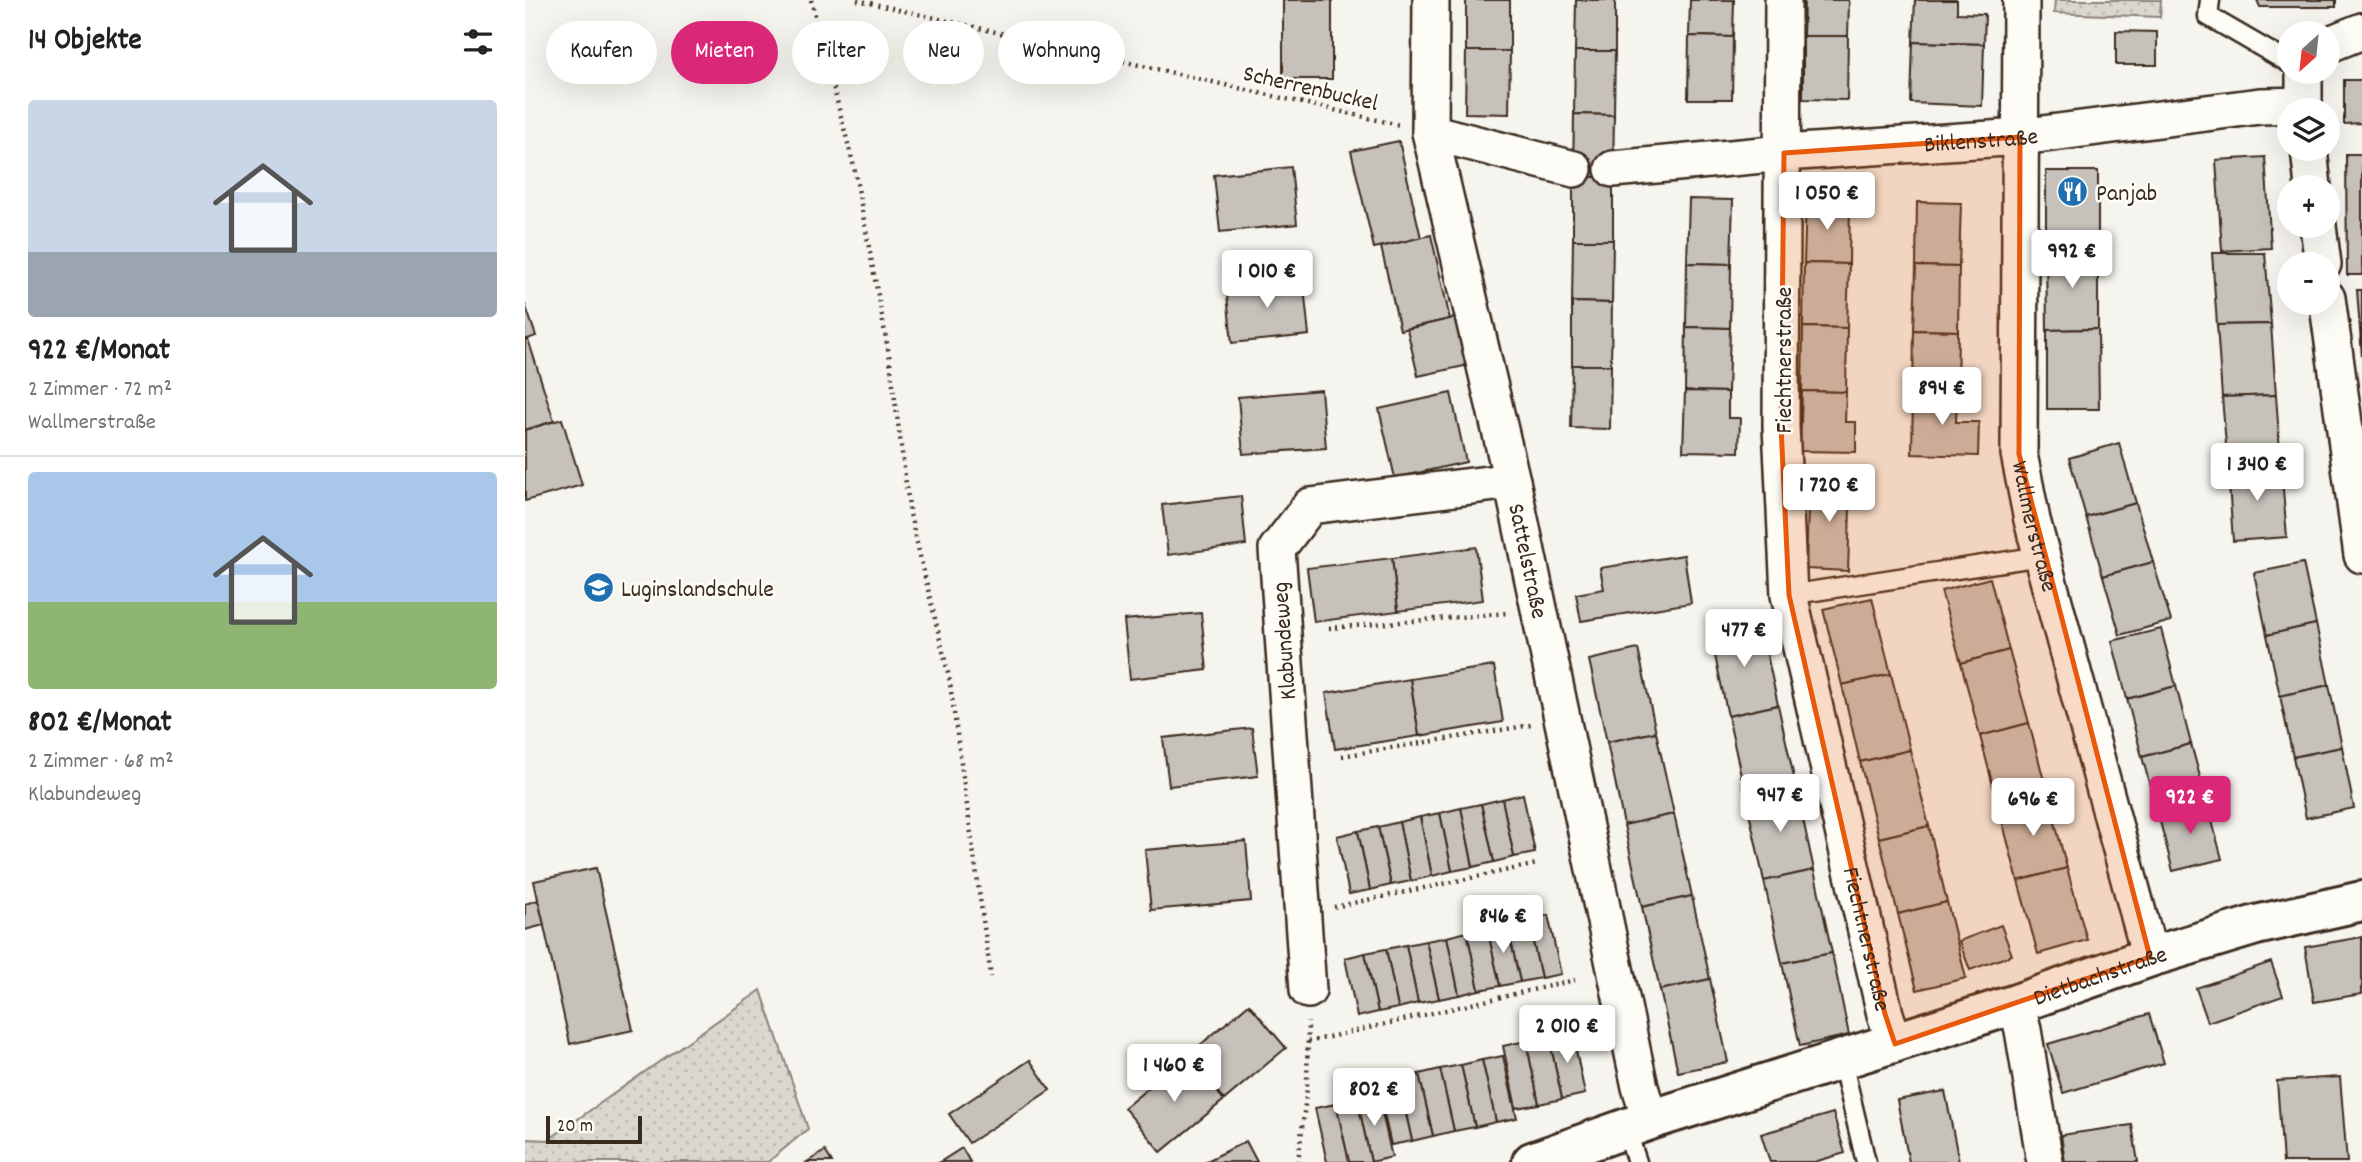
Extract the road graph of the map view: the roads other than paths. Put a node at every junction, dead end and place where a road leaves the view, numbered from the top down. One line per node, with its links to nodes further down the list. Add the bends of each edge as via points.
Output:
1 (1431, 0): 9 (street, Sattelstraße)
2 (1783, 0): 11 (street, Fiechtnerstraße)
3 (2021, 0): 10 (street, Wallmerstraße)
4 (2210, 0): 7 (lane, via 2208,16)
5 (2362, 31): 6 (street)
6 (2340, 40)
7 (2277, 56)
8 (2304, 96): 10 (street, Biklenstraße, via 2260,107)
9 (1430, 132): 12 (street); 15 (street, Sattelstraße)
10 (2020, 137): 11 (street, Biklenstraße); 17 (street, Wallmerstraße, via 2019,454)
11 (1784, 153): 13 (street, Biklenstraße); 18 (street, Fiechtnerstraße, via 1781,426)
12 (1574, 169)
13 (1613, 169)
14 (2329, 315): 16 (street)
15 (1512, 481): 21 (street, Klabundeweg, via 1310,506 1277,549); 25 (street, Sattelstraße, via 1640,1087)
16 (2362, 555)
17 (2041, 556): 18 (lane); 20 (street, Wallmerstraße)
18 (1789, 596): 23 (street, Fiechtnerstraße)
19 (2362, 901): 20 (main road, Dietbachstraße, via 2256,925)
20 (2150, 957): 22 (main road, Dietbachstraße)
21 (1308, 990)
22 (2016, 1004): 23 (main road, Dietbachstraße); 28 (street)
23 (1895, 1044): 24 (main road, Dietbachstraße)
24 (1842, 1061): 25 (main road, Dietbachstraße); 27 (lane)
25 (1638, 1137): 26 (main road, Dietbachstraße)
26 (1532, 1162)
27 (1866, 1162)
28 (2045, 1162)

